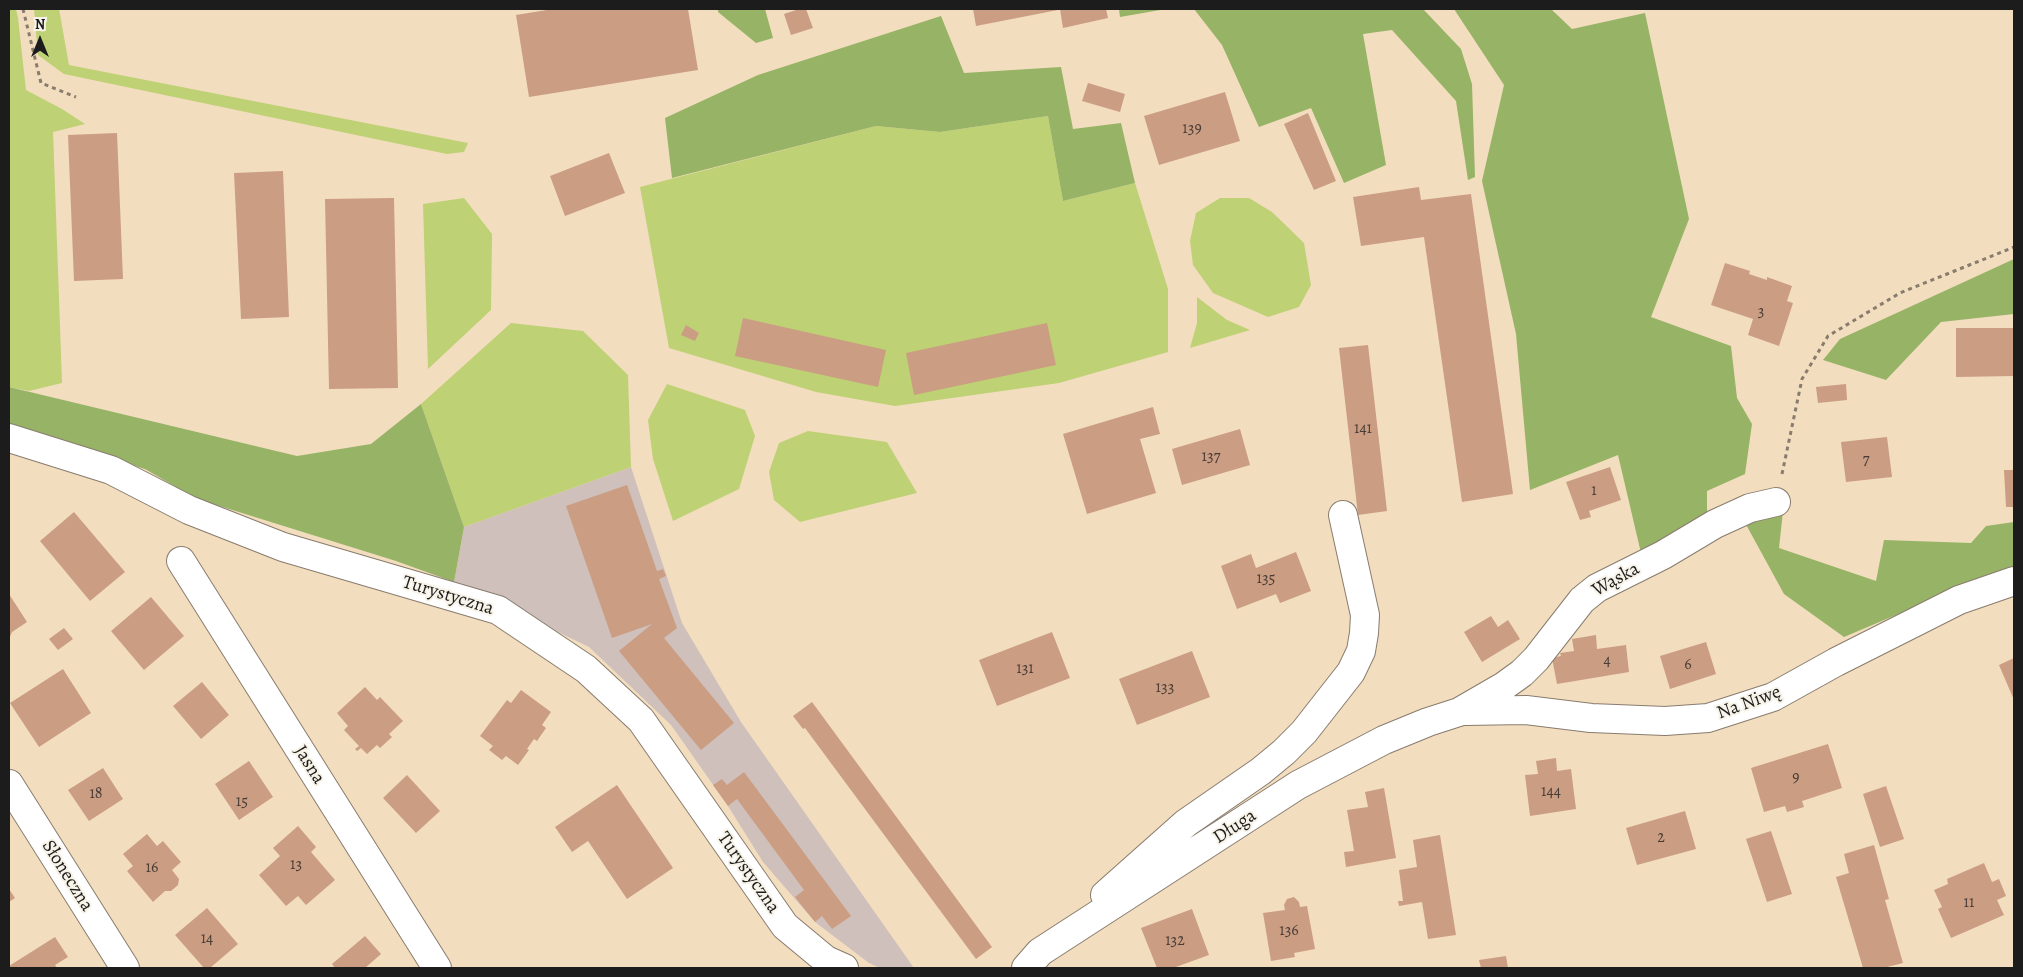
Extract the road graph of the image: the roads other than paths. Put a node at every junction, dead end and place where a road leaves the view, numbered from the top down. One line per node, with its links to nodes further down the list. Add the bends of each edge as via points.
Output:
1 (9, 438): 11 (street, Turystyczna, via 110,470 189,510 283,547 498,610 586,669 641,720 785,926 826,960)
2 (1776, 502): 6 (street, Wąska, via 1750,508 1715,524 1597,588 1582,600 1522,673)
3 (1343, 515): 8 (street, via 1365,615 1360,651 1351,672 1284,752 1186,823)
4 (181, 561): 10 (street, Jasna)
5 (2014, 581): 6 (street, Na Niwę, via 1959,600 1773,697 1708,718 1665,721 1591,718 1526,710)
6 (1459, 712): 8 (street, Długa, via 1384,740 1298,785)
7 (9, 784): 9 (street, Słoneczna)
8 (1033, 960)
9 (125, 968)
10 (438, 968)
11 (844, 968)

